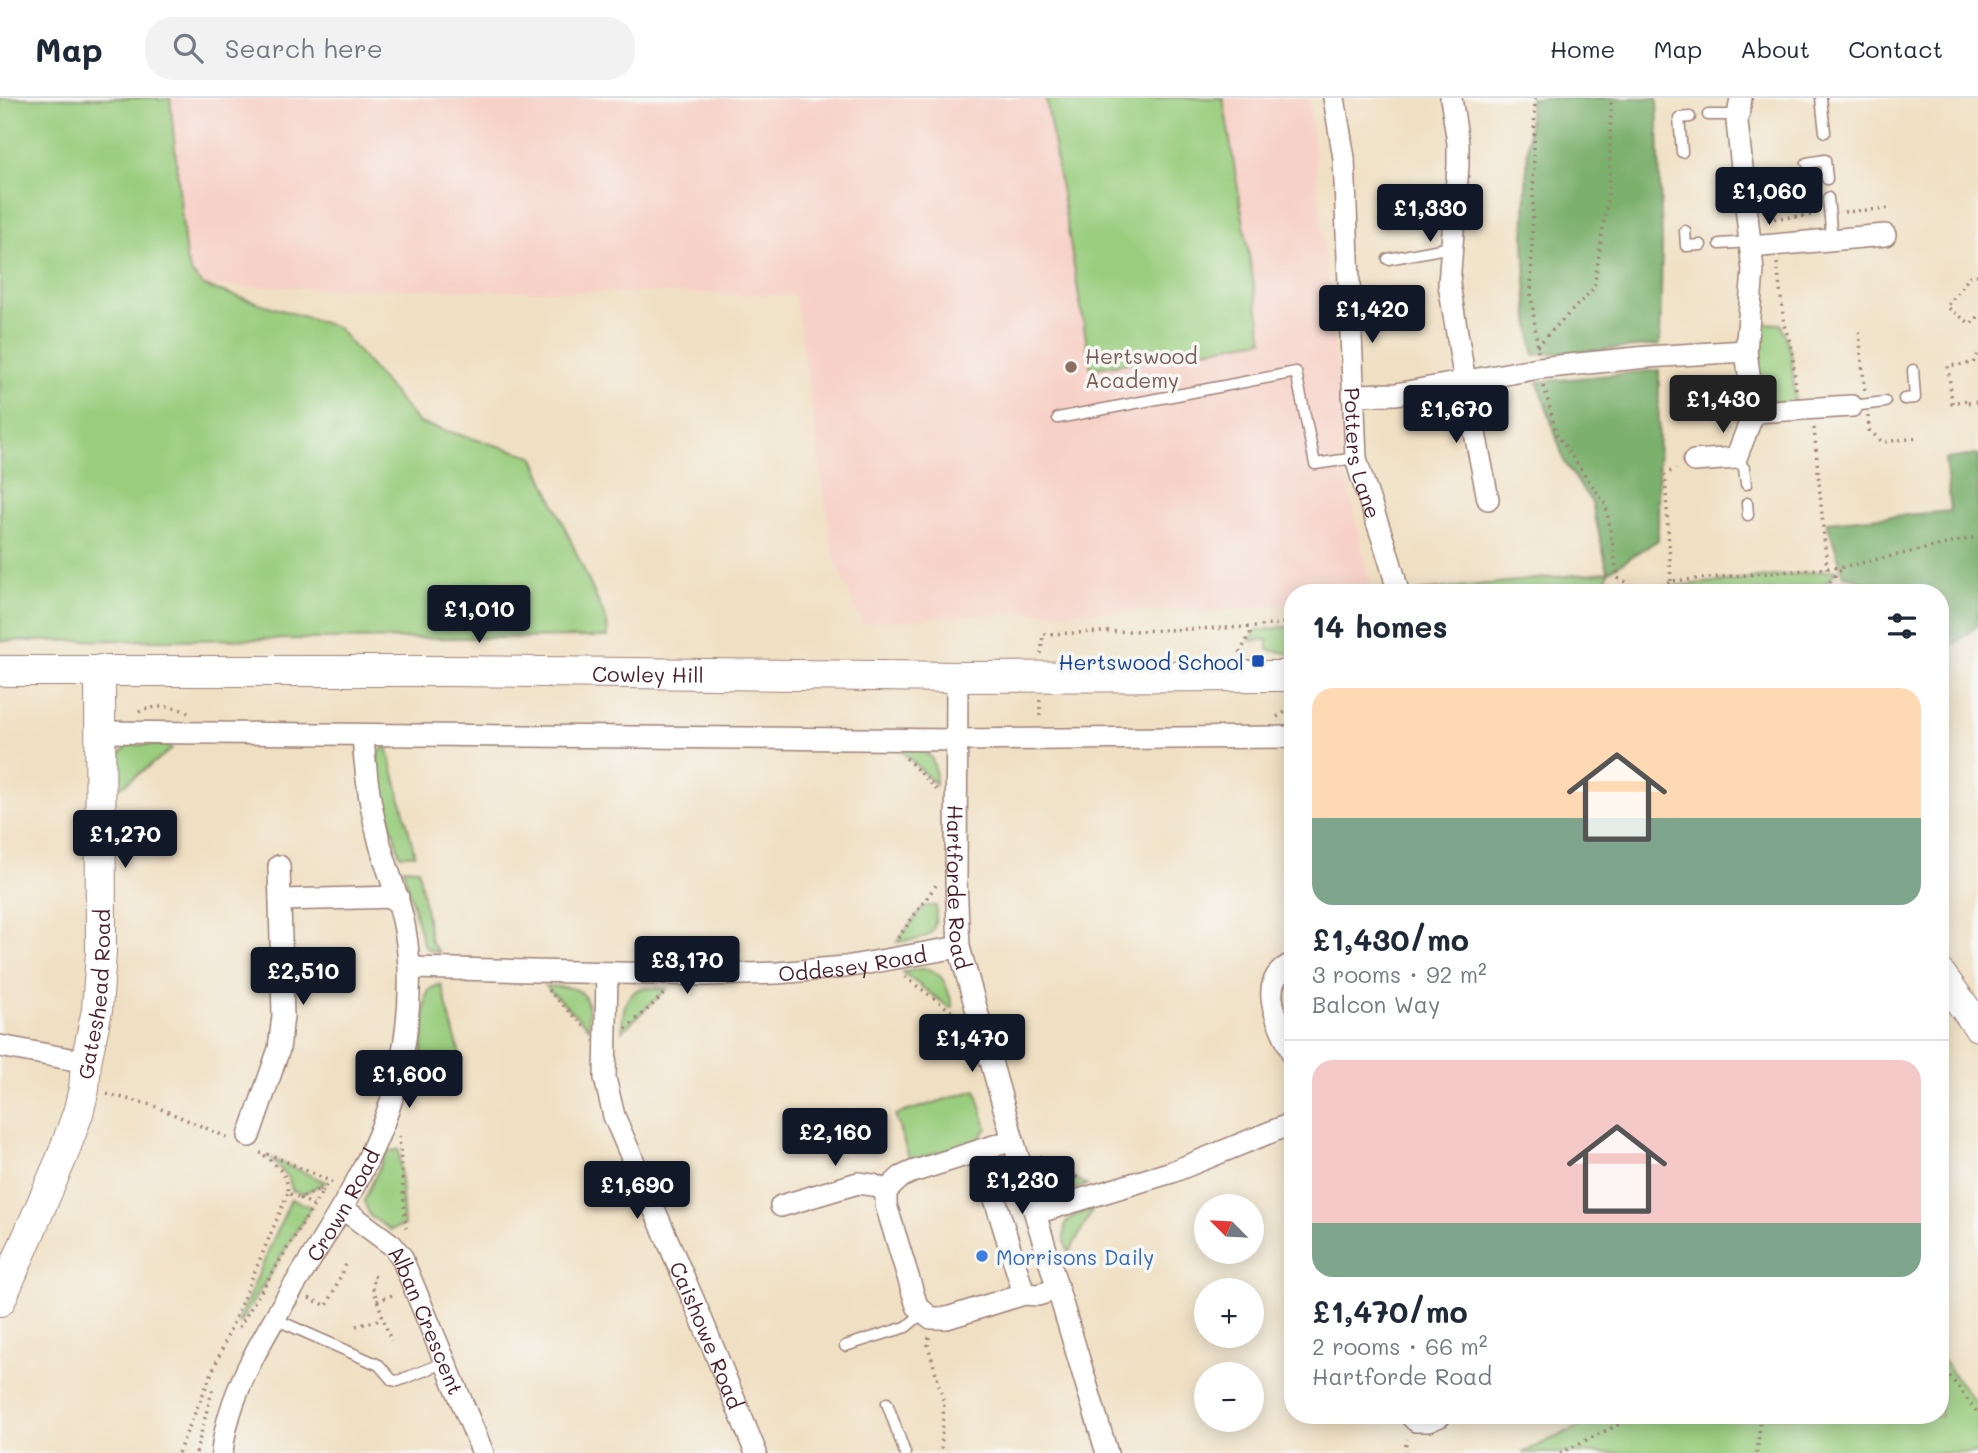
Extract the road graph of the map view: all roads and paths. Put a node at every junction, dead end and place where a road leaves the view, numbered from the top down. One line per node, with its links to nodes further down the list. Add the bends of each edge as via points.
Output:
1 (1334, 98): 31 (street, Potters Lane, via 1344,158)
2 (1451, 98): 21 (street, via 1458,143)
3 (1535, 98): 25 (path, via 1531,294)
4 (1611, 98): 25 (path, via 1609,187 1594,288)
5 (1821, 98): 9 (lane)
6 (1739, 107): 7 (lane); 20 (street)
7 (1708, 115)
8 (1690, 117): 10 (lane, via 1679,118)
9 (1825, 132)
10 (1682, 152)
11 (1807, 163): 12 (lane, via 1825,160)
12 (1827, 179)
13 (1828, 198): 16 (lane)
14 (1685, 231): 19 (lane, via 1686,246)
15 (1885, 235): 16 (street)
16 (1832, 239): 18 (street)
17 (1720, 244): 20 (lane)
18 (1776, 244): 20 (street); 36 (path, via 1784,324)
19 (1702, 245)
20 (1750, 245): 26 (street, via 1752,296)
21 (1451, 247): 22 (lane); 30 (street, via 1449,284)
22 (1388, 259)
23 (1978, 275): 24 (path, via 1970,275 1947,307 1971,324)
24 (1978, 317)
25 (1537, 346): 28 (path)
26 (1746, 351): 28 (street); 37 (street)
27 (1978, 355): 34 (path, via 1972,363 1948,366 1952,402)
28 (1539, 368): 30 (street); 49 (path, via 1557,435 1606,505)
29 (1913, 370): 32 (lane, via 1915,398)
30 (1465, 382): 31 (street, via 1396,394); 43 (street)
31 (1353, 394): 39 (street, Potters Lane)
32 (1904, 399)
33 (1885, 401): 35 (lane)
34 (1978, 402)
35 (1852, 406): 36 (street)
36 (1805, 409): 37 (street); 48 (path)
37 (1754, 412): 40 (street)
38 (1058, 418): 39 (lane, via 1296,372 1315,464)
39 (1356, 458): 51 (street, Potters Lane)
40 (1736, 458): 41 (street); 42 (lane, via 1744,468)
41 (1694, 461): 50 (path, via 1665,474)
42 (1746, 484)
43 (1488, 499)
44 (1747, 503): 45 (lane)
45 (1748, 516)
46 (1978, 537): 47 (path)
47 (1843, 568): 48 (path); 55 (path)
48 (1827, 569): 50 (path)
49 (1618, 578): 52 (path); 53 (path)
50 (1671, 581): 54 (path)
51 (1396, 584)
52 (1618, 584)
53 (1630, 584)
54 (1665, 584)
55 (1829, 584)
56 (1284, 623): 57 (path)
57 (1253, 627): 58 (path); 59 (path, via 1043,634)
58 (1240, 654)
59 (1041, 663)
60 (100, 670): 61 (main road, Cowley Hill); 63 (main road, Cowley Hill); 66 (main road, Gateshead Road)
61 (0, 671)
62 (1284, 676): 63 (main road, Cowley Hill)
63 (957, 677): 69 (street, Hartforde Road)
64 (1040, 697): 65 (path)
65 (1040, 726)
66 (99, 732): 67 (street); 91 (main road, Gateshead Road, via 100,987)
67 (363, 735): 69 (street); 74 (street, Crown Road, via 369,800)
68 (1284, 737): 69 (street)
69 (955, 740): 77 (street, Hartforde Road)
70 (904, 755): 71 (path)
71 (938, 791)
72 (279, 866): 75 (street)
73 (938, 883): 76 (path)
74 (398, 897): 75 (street); 79 (street, Crown Road)
75 (280, 900): 95 (street, via 283,1016 279,1049)
76 (892, 946)
77 (959, 947): 81 (street, Oddesey Road, via 845,967 778,973); 94 (street, Hartforde Road)
78 (1284, 967): 87 (street, via 1275,977 1271,995)
79 (410, 968): 81 (street, Oddesey Road); 104 (street, Crown Road, via 398,1073 369,1159)
80 (898, 971): 85 (path)
81 (607, 973): 134 (street, Caishowe Road, via 605,1079 614,1116)
82 (541, 984): 88 (path)
83 (1949, 986): 86 (main road)
84 (671, 987): 89 (path)
85 (958, 1016)
86 (1978, 1026)
87 (1284, 1030)
88 (591, 1033)
89 (620, 1035)
90 (0, 1046): 91 (street)
91 (85, 1075): 95 (path); 114 (main road, Gateshead Road, via 62,1157)
92 (1284, 1127): 106 (street, via 1172,1172)
93 (399, 1135): 107 (path)
94 (1013, 1140): 96 (street); 106 (street, Hartforde Road)
95 (250, 1145): 99 (path, via 332,1182); 101 (path, via 278,1167 288,1181)
96 (980, 1150): 100 (street, via 912,1172); 112 (street)
97 (1036, 1155): 98 (path)
98 (1081, 1180)
99 (320, 1191): 102 (path); 103 (path); 104 (path)
100 (886, 1192): 105 (street, via 858,1183); 116 (street, via 917,1307)
101 (288, 1193): 102 (path); 130 (path)
102 (300, 1198): 103 (path)
103 (314, 1205): 120 (path)
104 (343, 1206): 117 (street, Crown Road); 123 (street, Alban Crescent, via 401,1256)
105 (781, 1206)
106 (1036, 1213): 110 (street, Hartforde Road)
107 (406, 1228)
108 (349, 1265): 113 (path, via 327,1306)
109 (374, 1276): 115 (path)
110 (1058, 1289): 112 (street); 137 (street, Hartforde Road)
111 (399, 1292): 115 (path)
112 (1024, 1294): 116 (street, via 947,1318)
113 (309, 1298)
114 (0, 1301)
115 (377, 1301): 118 (path)
116 (927, 1315): 122 (lane, via 906,1327); 136 (path, via 928,1345 944,1403)
117 (275, 1319): 123 (lane, via 379,1364 392,1380); 132 (street, Crown Road, via 251,1361 230,1413)
118 (383, 1319): 119 (path); 121 (path)
119 (356, 1326)
120 (239, 1327)
121 (391, 1341)
122 (845, 1346)
123 (446, 1362): 133 (street, Alban Crescent)
124 (1949, 1375): 127 (path)
125 (213, 1388): 131 (path)
126 (887, 1403): 135 (lane)
127 (1978, 1413)
128 (1620, 1424): 138 (path)
129 (1760, 1424): 139 (path)
130 (181, 1452)
131 (197, 1453)
132 (222, 1453)
133 (483, 1453)
134 (756, 1453)
135 (905, 1453)
136 (941, 1453)
137 (1107, 1453)
138 (1560, 1453)
139 (1757, 1453)

